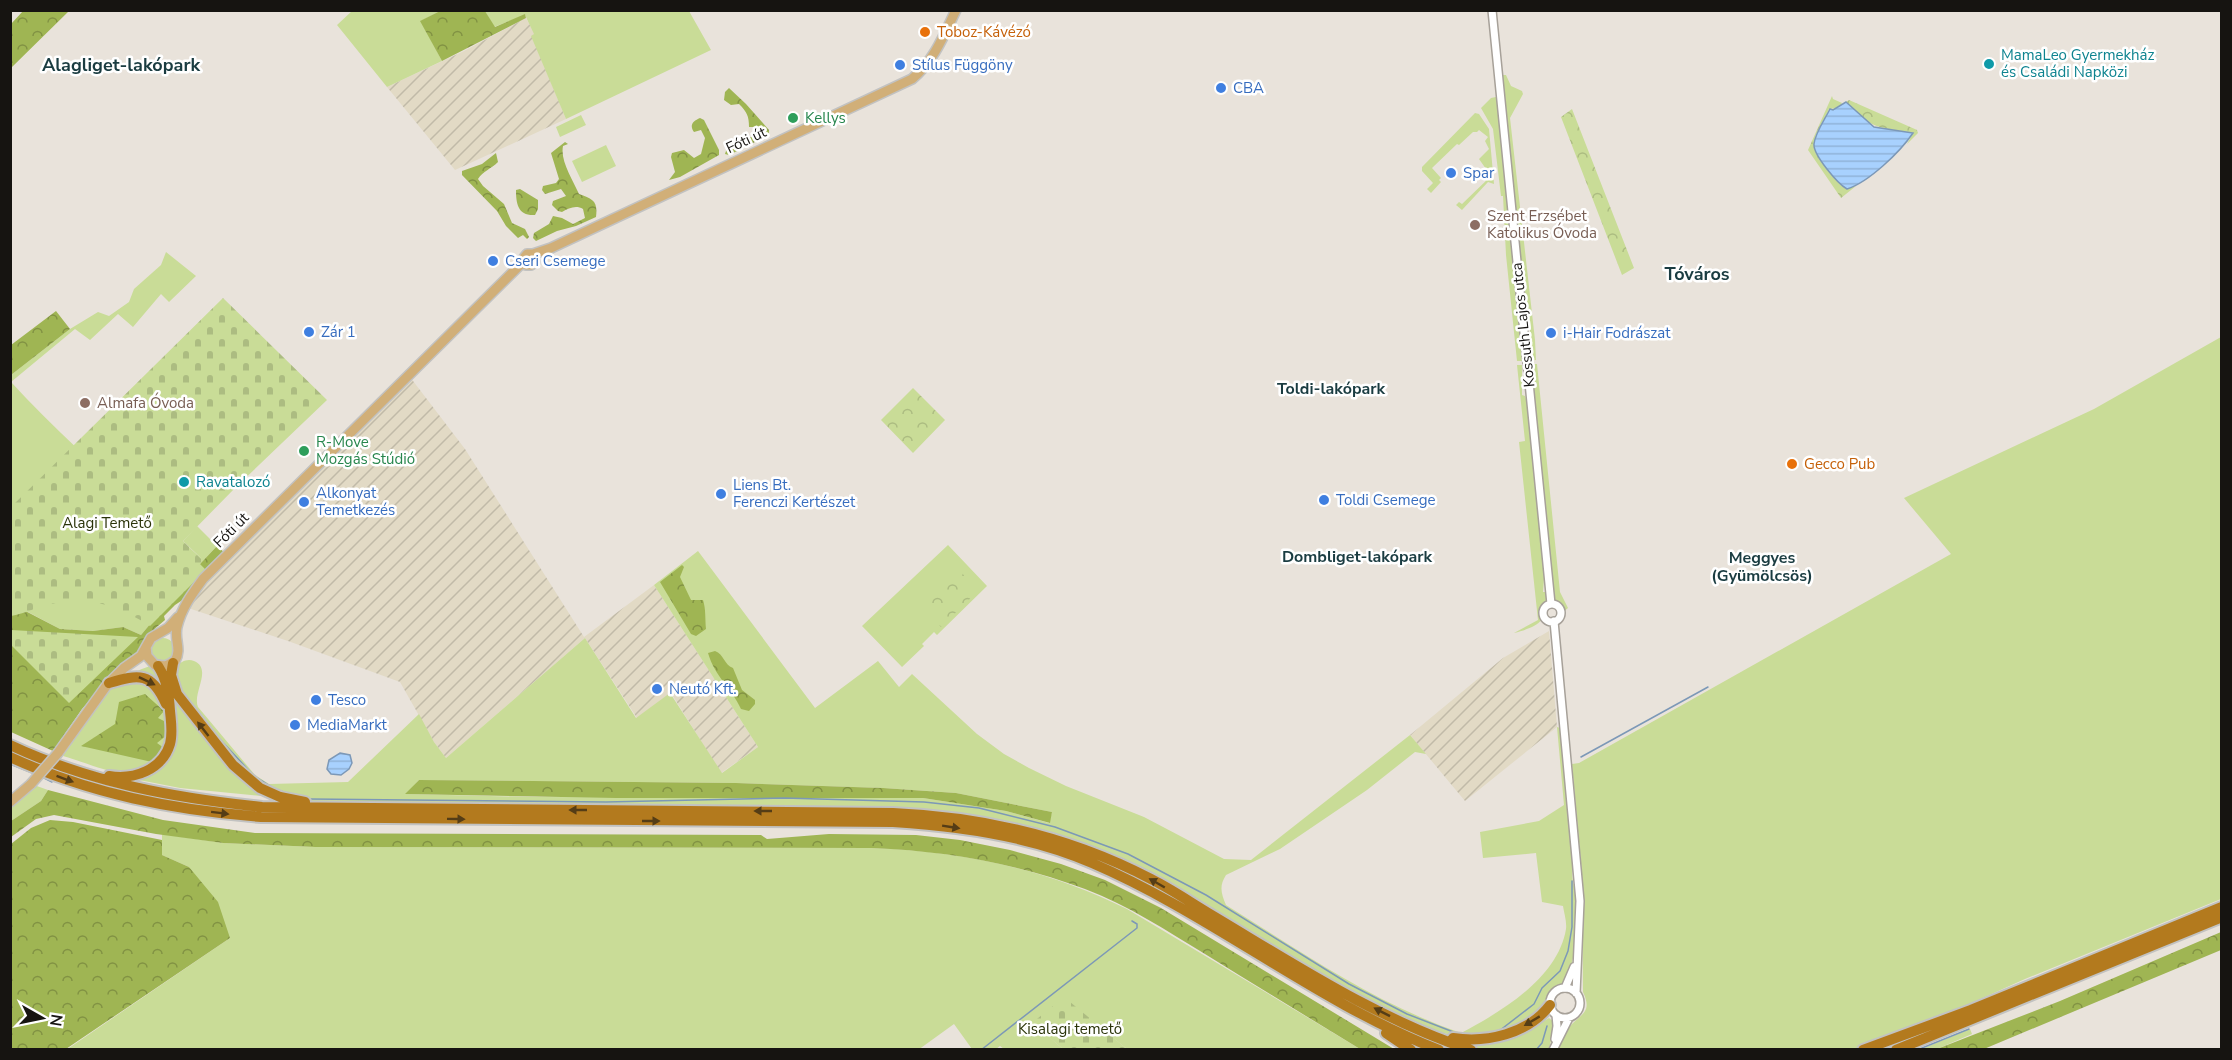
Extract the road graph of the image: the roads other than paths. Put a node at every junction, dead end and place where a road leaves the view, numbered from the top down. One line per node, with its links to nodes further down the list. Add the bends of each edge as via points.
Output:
1 (956, 10): 4 (main road, Fóti út, via 933,56 912,79 530,260 203,579)
2 (1492, 10): 3 (street, Kossuth Lajos utca)
3 (1551, 604): 5 (street, via 1560,610); 5 (street, via 1543,614 1548,621)
4 (183, 610): 6 (main road); 7 (main road)
5 (1554, 621): 21 (street, via 1579,874)
6 (160, 634): 7 (main road); 8 (main road, via 151,638)
7 (176, 640): 9 (main road, via 179,653)
8 (146, 647): 10 (main road, via 147,656); 11 (main road, via 141,656)
9 (173, 663): 10 (main road); 18 (highway, one-way to 9, via 294,800 265,791 249,780 223,755 180,701 172,681)
10 (155, 664): 11 (main road); 13 (highway, via 166,680)
11 (120, 672): 12 (main road)
12 (109, 683): 13 (highway, one-way to 13, via 134,676 147,679 159,688); 17 (main road, bridge, via 58,753)
13 (170, 711): 16 (highway, via 170,743 150,769 120,778)
14 (10, 745): 16 (highway)
15 (10, 757): 24 (highway, one-way to 24, via 78,784 129,798 237,815 882,821 997,835 1090,862 1147,889)
16 (76, 772): 18 (highway, via 191,799 262,807)
17 (10, 802)
18 (359, 809): 27 (highway, one-way to 18, via 1334,987 1151,879 1058,840 998,825 946,816 883,812)
19 (2222, 907): 32 (highway)
20 (2222, 916): 33 (highway)
21 (1577, 956): 22 (street); 23 (street)
22 (1565, 988): 23 (street); 25 (street, via 1552,996)
23 (1576, 993): 26 (street, via 1580,1007)
24 (1354, 1010): 29 (highway); 30 (highway)
25 (1553, 1010): 26 (street); 27 (highway, one-way to 27, via 1495,1038 1466,1040); 28 (street, via 1557,1026)
26 (1569, 1018): 28 (street)
27 (1431, 1035): 31 (highway)
28 (1553, 1048)
29 (1410, 1050)
30 (1439, 1050)
31 (1471, 1050)
32 (1863, 1050)
33 (1896, 1050)

